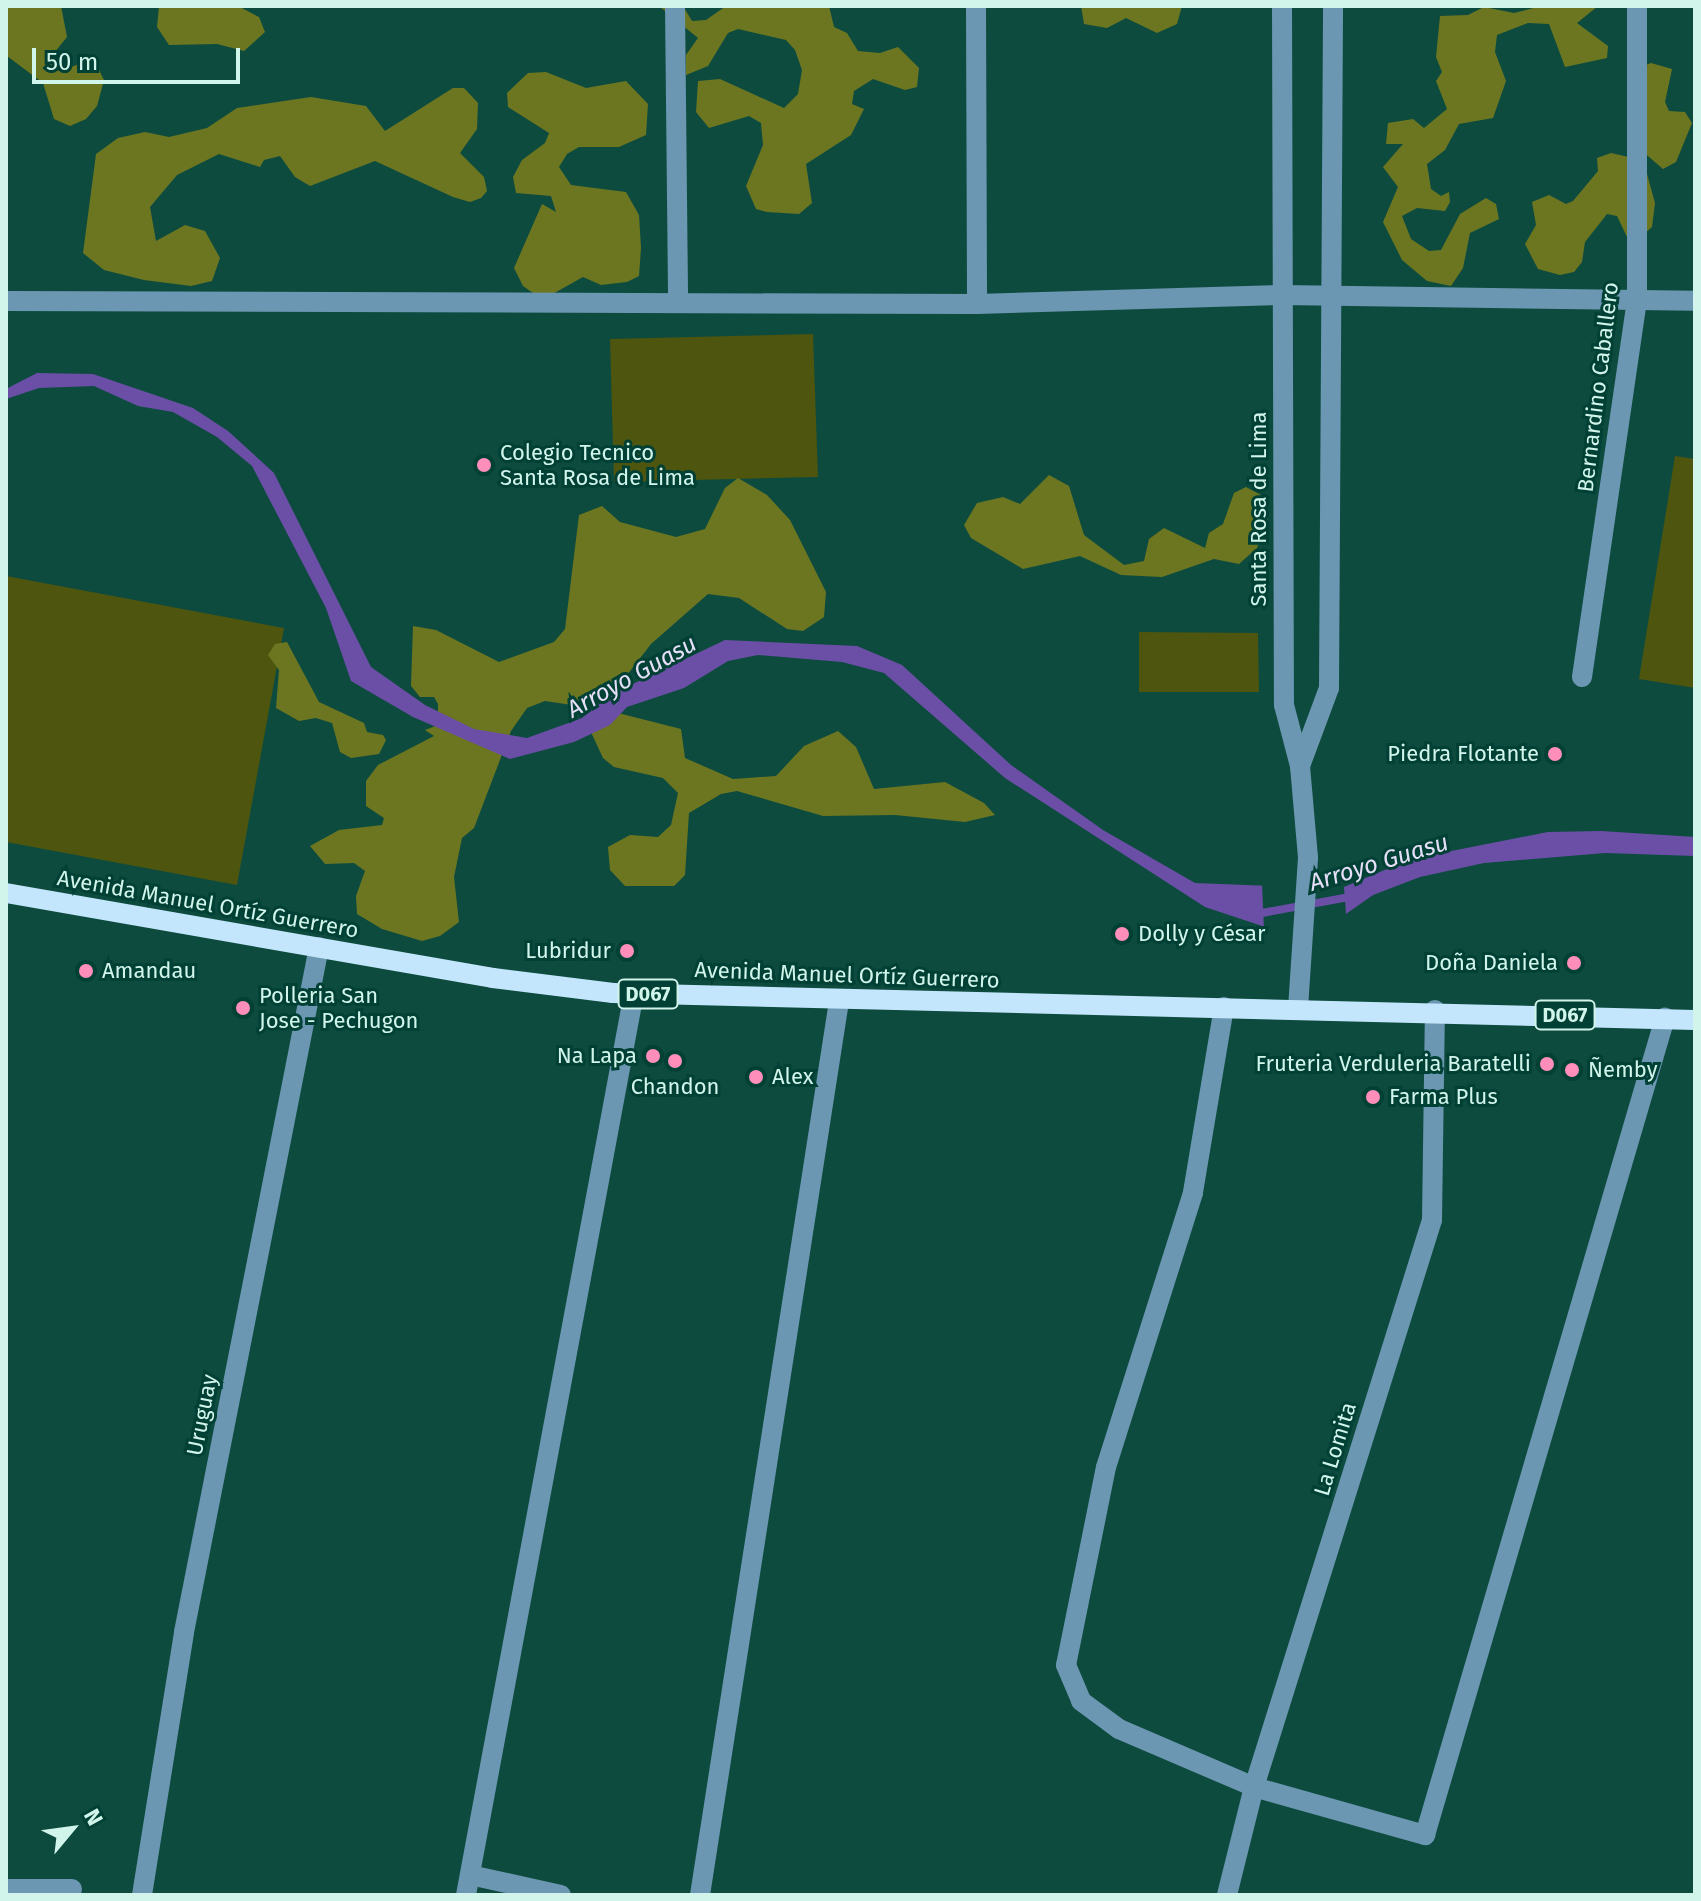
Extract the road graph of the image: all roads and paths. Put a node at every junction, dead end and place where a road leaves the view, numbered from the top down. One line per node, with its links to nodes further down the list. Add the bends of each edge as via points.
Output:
1 (675, 6): 8 (street)
2 (976, 6): 12 (street)
3 (1282, 6): 6 (street, Santa Rosa de Lima)
4 (1333, 6): 7 (street)
5 (1637, 6): 10 (street, Bernardino Caballero)
6 (1282, 295): 7 (street); 12 (street); 14 (street, Santa Rosa de Lima, via 1284,705)
7 (1332, 297): 10 (street); 14 (street, via 1329,688)
8 (678, 299): 9 (street); 12 (street)
9 (6, 301)
10 (1637, 301): 11 (street); 13 (street, Bernardino Caballero)
11 (1695, 301)
12 (977, 304)
13 (1582, 677)
14 (1300, 766): 20 (street, Santa Rosa de Lima, via 1308,858)
15 (6, 893): 16 (main road, Avenida Manuel Ortíz Guerrero / D067)
16 (319, 947): 17 (main road, Avenida Manuel Ortíz Guerrero / D067, via 493,978); 28 (street, Uruguay, via 184,1632)
17 (634, 993): 18 (main road, Avenida Manuel Ortíz Guerrero / D067); 25 (street)
18 (839, 1001): 19 (main road, Avenida Manuel Ortíz Guerrero / D067); 30 (street)
19 (1224, 1007): 20 (main road, Avenida Manuel Ortíz Guerrero / D067); 24 (street, via 1193,1193 1106,1467 1066,1665 1081,1701 1119,1729)
20 (1298, 1008): 21 (main road, Avenida Manuel Ortíz Guerrero / D067)
21 (1435, 1010): 22 (main road, Avenida Manuel Ortíz Guerrero / D067); 24 (street, La Lomita, via 1432,1220)
22 (1665, 1018): 23 (main road, Avenida Manuel Ortíz Guerrero / D067); 24 (street, via 1425,1835)
23 (1695, 1020)
24 (1254, 1787): 31 (street, La Lomita)
25 (468, 1885): 29 (street)
26 (6, 1889): 27 (street)
27 (72, 1889)
28 (142, 1895)
29 (561, 1895)
30 (700, 1895)
31 (1227, 1895)

